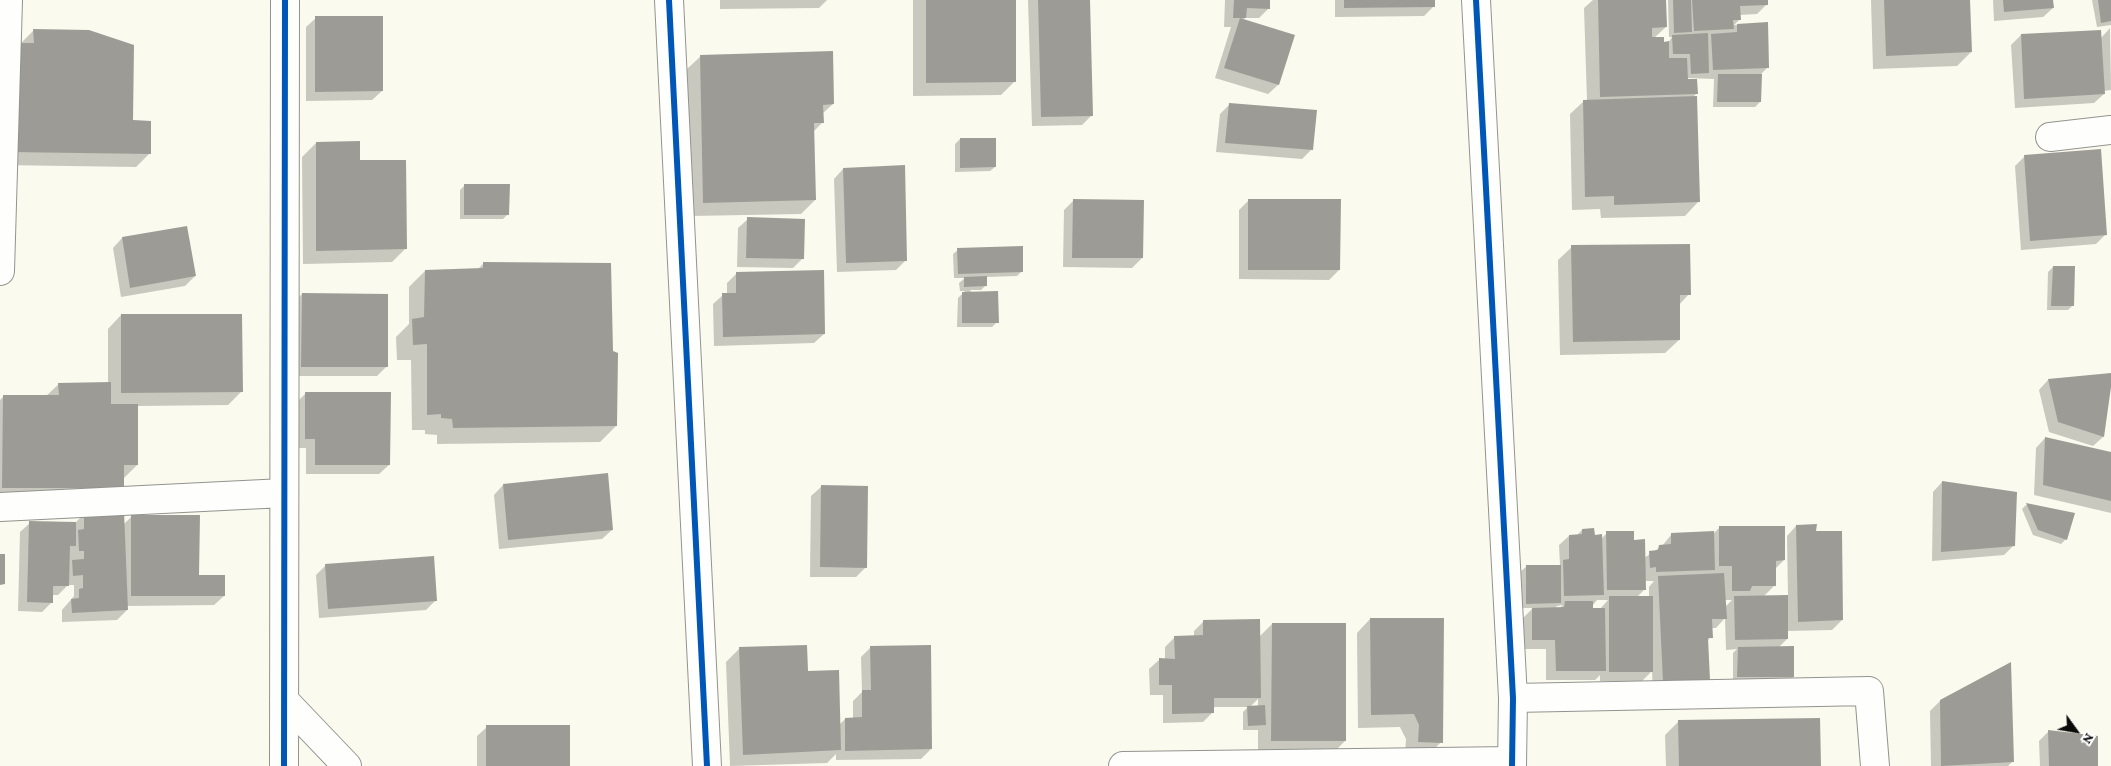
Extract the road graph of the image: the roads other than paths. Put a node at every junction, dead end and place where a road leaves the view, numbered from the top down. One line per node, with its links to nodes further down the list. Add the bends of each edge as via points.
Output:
1 (8, 0): 7 (street)
2 (284, 0): 8 (street)
3 (669, 0): 15 (street)
4 (1476, 0): 10 (street)
5 (2111, 130): 6 (street)
6 (2050, 137)
7 (0, 271)
8 (284, 493): 9 (street); 11 (street)
9 (0, 508)
10 (1513, 698): 12 (street); 17 (street, via 1869,691)
11 (284, 700): 13 (street); 14 (street)
12 (1512, 763): 16 (street)
13 (284, 766)
14 (347, 766)
15 (707, 766)
16 (1123, 766)
17 (1875, 766)

